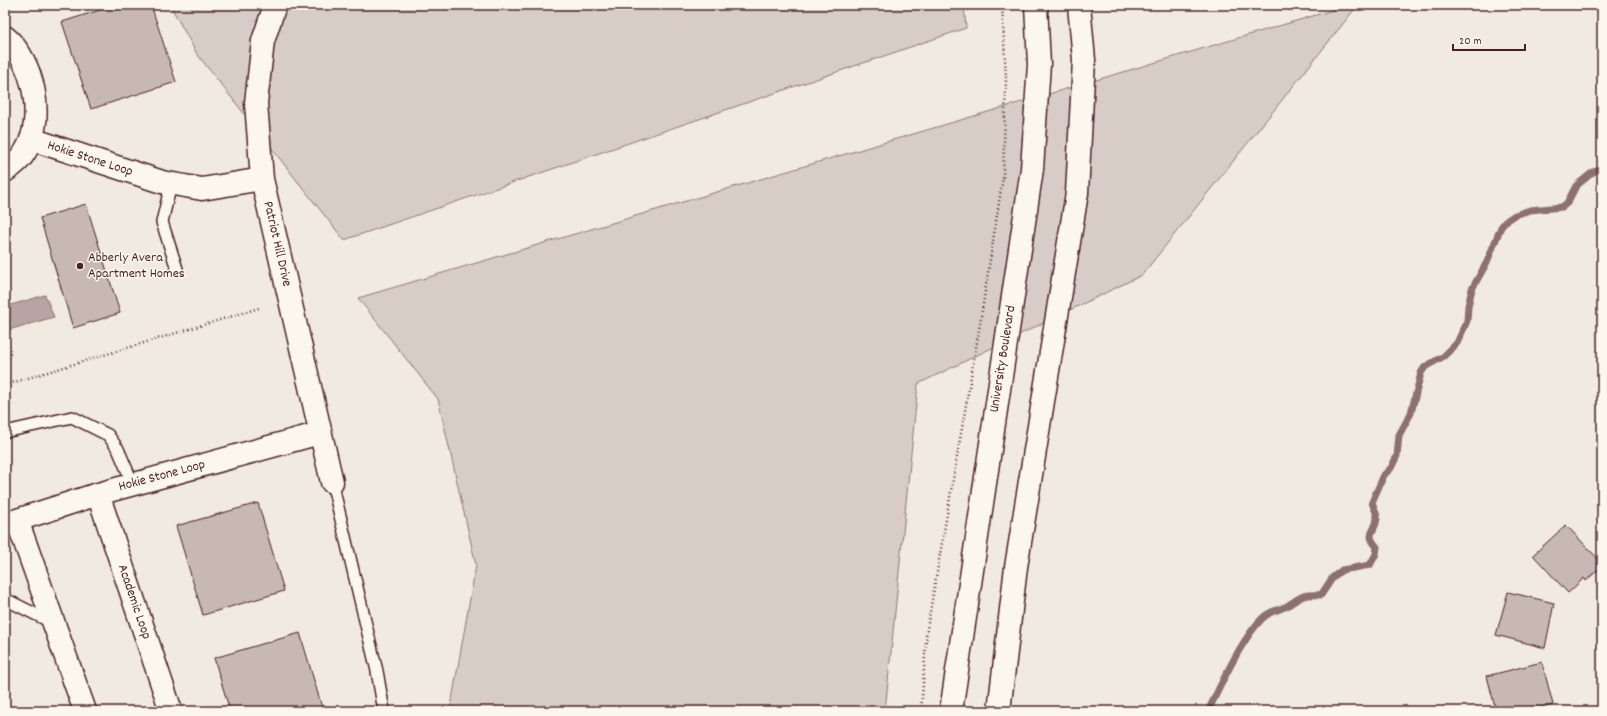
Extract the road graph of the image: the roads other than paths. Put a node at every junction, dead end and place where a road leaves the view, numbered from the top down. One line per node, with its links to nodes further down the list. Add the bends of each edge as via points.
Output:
1 (275, 5): 7 (street, Patriot Hill Drive, via 263,41 256,103)
2 (1036, 5): 21 (street, University Boulevard, via 1039,64 1032,169)
3 (1079, 5): 22 (street, via 1084,60 1077,193 1016,567)
4 (5, 37): 5 (street, via 21,55 33,90 37,107)
5 (31, 139): 6 (street, Hokie Stone Loop, via 17,163); 8 (street, Hokie Stone Loop)
6 (5, 171)
7 (262, 179): 8 (street, Hokie Stone Loop, via 202,189); 11 (street, Patriot Hill Drive)
8 (171, 184): 9 (lane, via 162,222)
9 (177, 269)
10 (5, 432): 13 (lane, via 72,417 108,435 118,449)
11 (320, 433): 12 (street, Patriot Hill Drive); 13 (street, Hokie Stone Loop)
12 (332, 482): 20 (lane, via 377,671)
13 (133, 484): 14 (street, Hokie Stone Loop)
14 (98, 494): 15 (street, Hokie Stone Loop); 19 (street, Academic Loop)
15 (11, 522): 17 (street)
16 (5, 599): 17 (lane)
17 (53, 623): 18 (street)
18 (85, 711)
19 (171, 711)
20 (384, 711)
21 (951, 711)
22 (998, 711)

